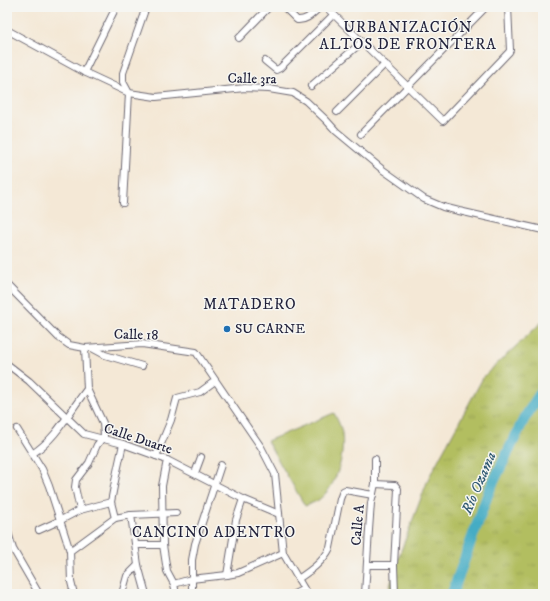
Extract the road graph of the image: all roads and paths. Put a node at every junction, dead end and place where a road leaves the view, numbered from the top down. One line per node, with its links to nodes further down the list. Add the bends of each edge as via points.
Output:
1 (116, 7): 15 (street)
2 (146, 7): 18 (street, via 123,73 123,82)
3 (269, 7): 11 (street)
4 (284, 7): 5 (street, via 300,20 307,18)
5 (320, 7)
6 (326, 7): 9 (street)
7 (486, 7): 17 (street)
8 (508, 7): 17 (street, via 509,52 442,122)
9 (333, 15): 12 (street); 13 (street, via 280,68 276,70)
10 (7, 30): 15 (street, Calle 3ra)
11 (239, 38)
12 (362, 42): 14 (street); 16 (street)
13 (265, 61)
14 (385, 64): 17 (street); 19 (street)
15 (84, 72): 18 (street, Calle 3ra)
16 (311, 86)
17 (408, 86): 20 (street)
18 (129, 93): 21 (street); 22 (street, Calle 3ra, via 156,96 245,88 293,94 306,101 336,131 383,170 424,199 459,211)
19 (337, 112)
20 (362, 134)
21 (123, 203)
22 (543, 230)
23 (7, 285): 24 (street, Calle 18, via 58,337 69,345)
24 (88, 348): 26 (street); 27 (street, Calle 18, via 142,344 196,352); 28 (street)
25 (7, 364): 29 (street, Calle Duarte, via 29,381)
26 (142, 366)
27 (215, 381): 34 (street, via 200,392 177,398); 48 (street, Calle 18, via 261,447 275,474)
28 (87, 389): 29 (street); 31 (street, via 103,423 104,436)
29 (67, 419): 31 (street, Calle Duarte, via 84,434); 33 (street, via 51,440)
30 (17, 429): 33 (street)
31 (101, 440): 32 (street, Calle Duarte); 45 (street, via 89,463 76,480)
32 (123, 444): 34 (street, Calle Duarte); 44 (street)
33 (32, 454): 51 (street, via 42,469)
34 (156, 456): 37 (street, Calle Duarte)
35 (201, 457): 39 (street)
36 (375, 459): 41 (street, Calle A)
37 (167, 460): 39 (street, Calle Duarte); 46 (street, via 162,486)
38 (221, 465): 40 (street)
39 (195, 473): 40 (street, Calle Duarte)
40 (215, 484): 43 (street, Calle Duarte); 62 (street, via 195,544)
41 (375, 484): 42 (street, Calle A); 58 (street, via 395,485 398,489)
42 (373, 495): 60 (street, Calle A); 63 (street, via 345,490 343,492 330,548 314,567)
43 (243, 499): 48 (street, Calle Duarte); 61 (street, via 236,520)
44 (111, 502): 45 (street); 50 (street)
45 (80, 510): 51 (street)
46 (162, 513): 47 (street); 49 (street); 55 (street)
47 (176, 513)
48 (278, 514): 57 (street, Calle 18)
49 (131, 515): 50 (street); 54 (street)
50 (115, 518): 56 (street)
51 (61, 520): 53 (street); 56 (street)
52 (7, 529): 66 (street, via 13,549)
53 (39, 530)
54 (136, 545): 55 (street); 59 (street)
55 (163, 545): 64 (street, via 165,564)
56 (70, 551): 67 (street)
57 (283, 553): 61 (street, via 257,566); 63 (street)
58 (394, 564): 60 (street); 74 (street)
59 (138, 565): 68 (street, via 127,576); 69 (street)
60 (367, 565): 73 (street, Calle A)
61 (227, 576): 62 (street)
62 (192, 579): 64 (street); 71 (street)
63 (298, 579): 65 (street)
64 (174, 584): 70 (street)
65 (305, 592): 72 (street)
66 (39, 594)
67 (74, 594)
68 (122, 594)
69 (146, 594)
70 (176, 594)
71 (192, 594)
72 (294, 594)
73 (365, 594)
74 (394, 594)

